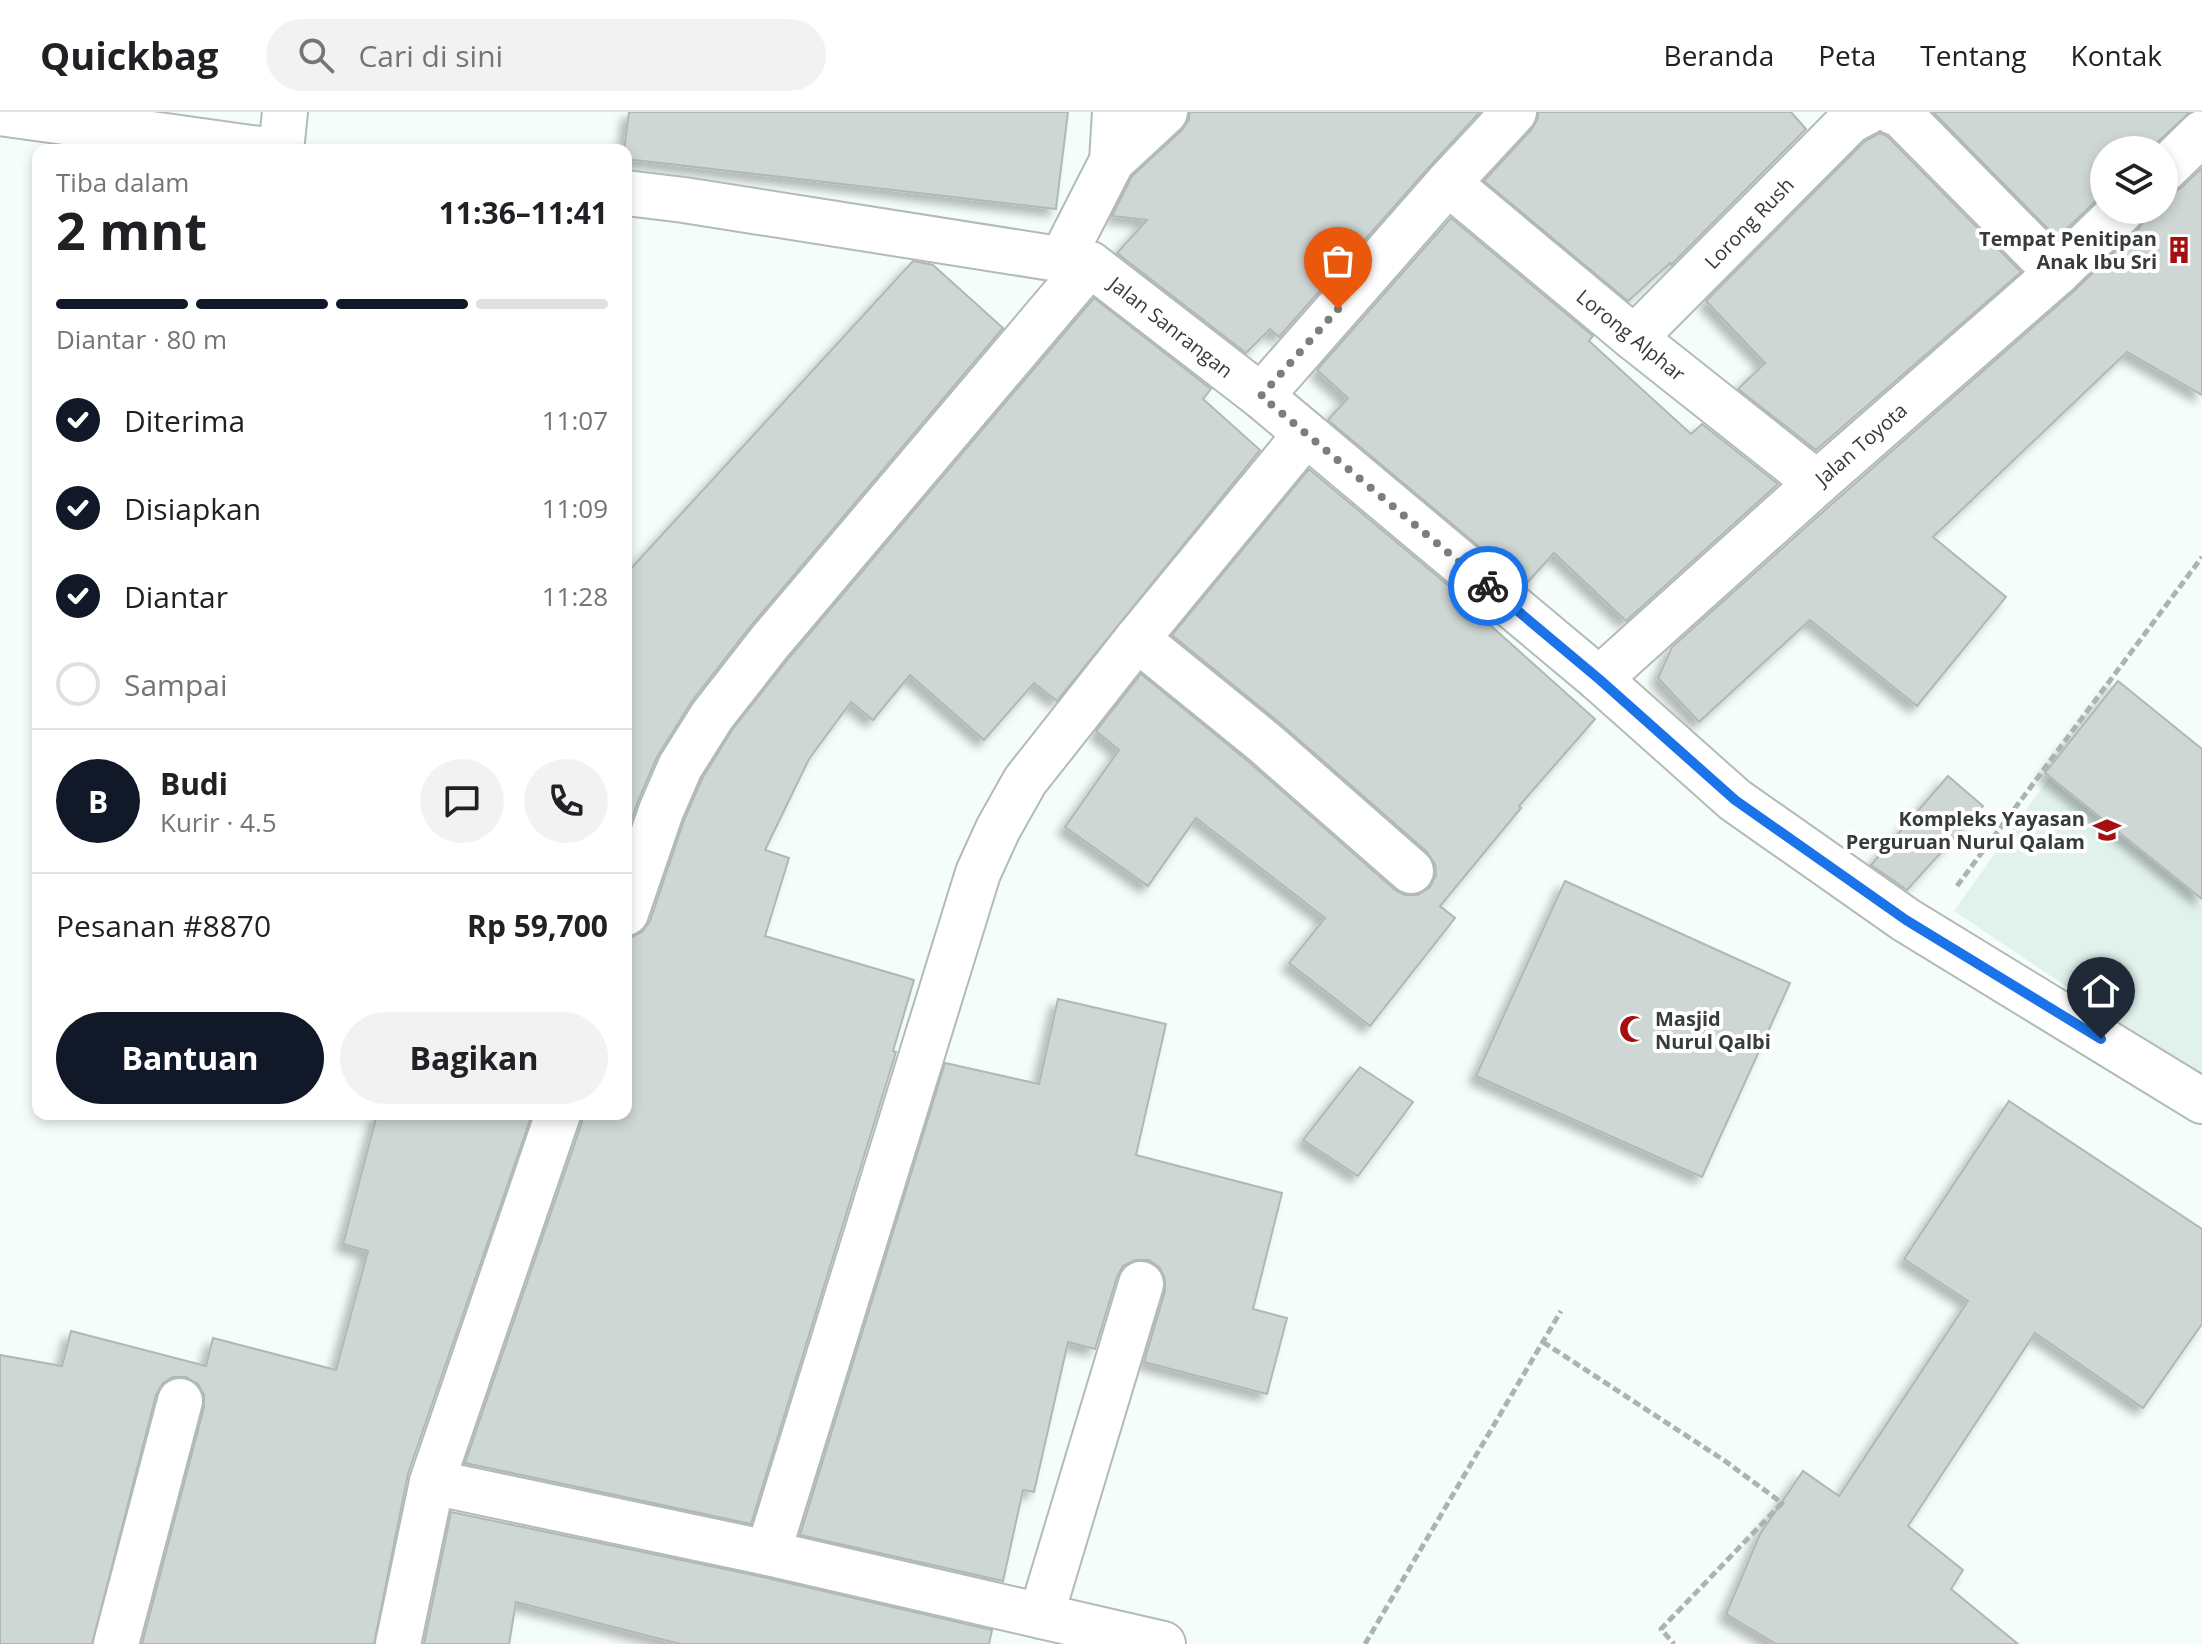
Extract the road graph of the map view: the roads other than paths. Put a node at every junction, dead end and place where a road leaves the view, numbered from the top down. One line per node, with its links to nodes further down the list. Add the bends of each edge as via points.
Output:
1 (285, 112): 10 (street)
2 (1115, 112): 12 (street)
3 (1165, 112): 12 (street)
4 (1514, 112): 13 (street)
5 (1867, 112): 18 (street, Lorong Rush, via 1850,121)
6 (1893, 112): 17 (street)
7 (0, 113): 9 (street)
8 (2202, 133): 11 (street)
9 (223, 144)
10 (282, 144)
11 (2178, 156)
12 (1112, 161): 16 (street)
13 (1448, 183): 18 (street, Lorong Alphar); 19 (street)
14 (632, 194): 16 (street, Jalan Sanrangan)
15 (2108, 224): 17 (street, Jalan Toyota)
16 (1076, 261): 19 (street, Jalan Sanrangan); 25 (street, via 712,716 680,767)
17 (2057, 273): 21 (street, Jalan Toyota)
18 (1634, 338): 21 (street, Lorong Alphar)
19 (1261, 396): 20 (street, Jalan Sanrangan)
20 (1306, 434): 22 (street); 23 (street, Jalan Sanrangan)
21 (1817, 483): 23 (street, Jalan Toyota)
22 (1137, 639): 24 (street); 31 (street, via 1025,781 978,873)
23 (1599, 679): 26 (street, Jalan Sanrangan, via 1735,800 1906,920)
24 (1411, 871)
25 (632, 896)
26 (2202, 1101)
27 (556, 1120): 30 (street)
28 (1141, 1284): 32 (street)
29 (180, 1401): 33 (street)
30 (432, 1482): 31 (street); 34 (street)
31 (768, 1553): 32 (street)
32 (1041, 1616): 35 (street)
33 (116, 1644)
34 (398, 1644)
35 (1163, 1644)

